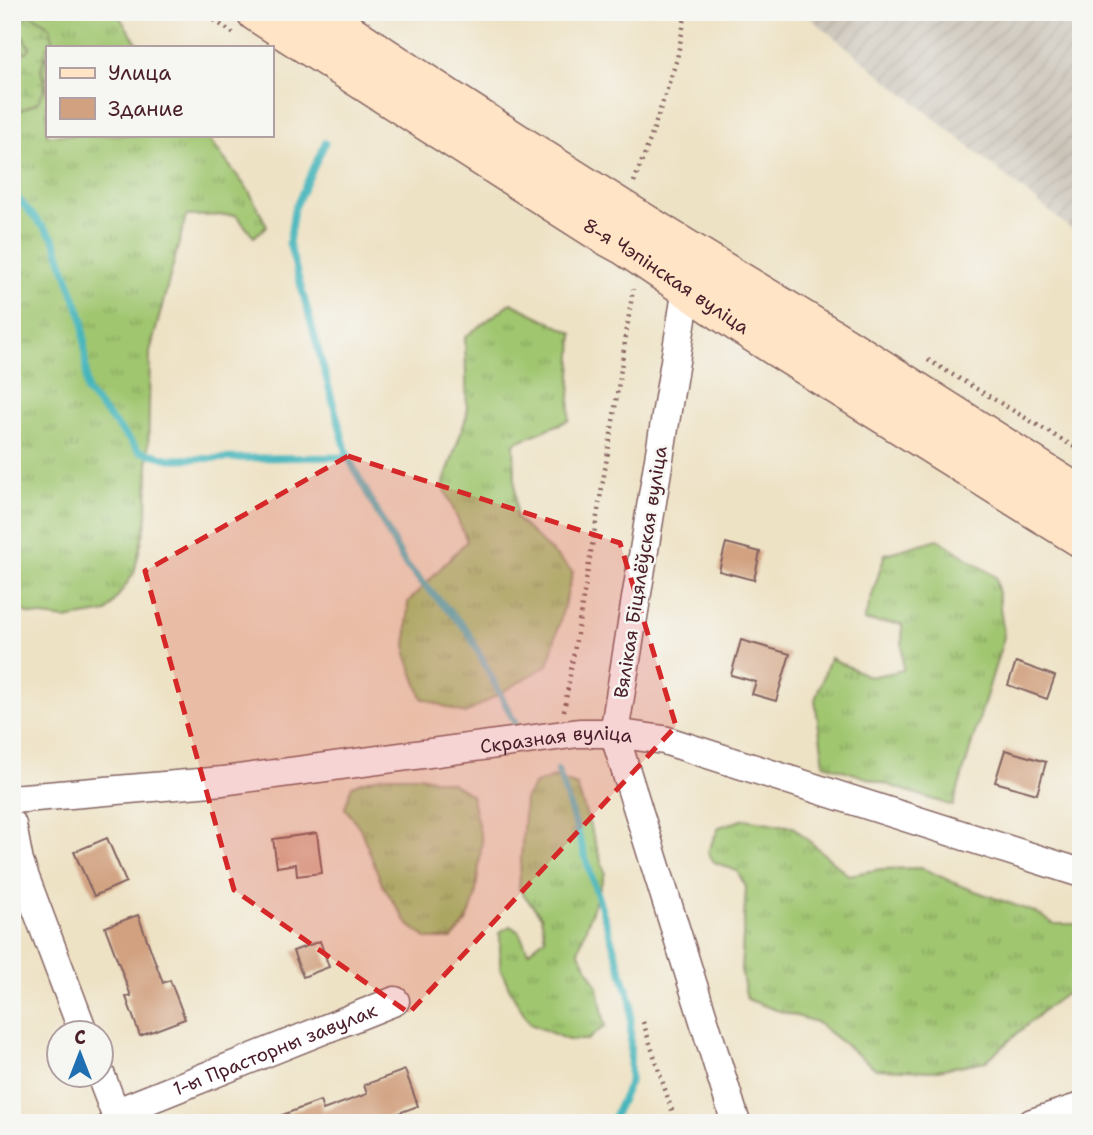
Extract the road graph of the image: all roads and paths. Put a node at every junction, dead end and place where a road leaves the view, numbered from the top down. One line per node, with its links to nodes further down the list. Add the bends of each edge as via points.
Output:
1 (203, 12): 4 (path)
2 (317, 12): 6 (main road, 8-я Чэпінская вуліца)
3 (686, 12): 5 (path, via 677,59)
4 (246, 24): 6 (main road, 8-я Чэпінская вуліца, via 625,246)
5 (633, 184)
6 (693, 273): 8 (main road, 8-я Чэпінская вуліца, via 771,301); 9 (main road, 8-я Чэпінская вуліца, via 746,328); 10 (street, Вялікая Біцялёўская вуліца)
7 (633, 289): 11 (path)
8 (1081, 496)
9 (1081, 538)
10 (614, 733): 11 (street, Скразная вуліца); 14 (street, Скразная вуліца, via 664,740); 22 (street, Вялікая Біцялёўская вуліца)
11 (560, 736): 12 (street, Скразная вуліца, via 223,780)
12 (12, 799)
13 (12, 825): 16 (street, via 19,863)
14 (1081, 873)
15 (395, 1001): 20 (street, 1-ы Прасторны завулак)
16 (79, 1020)
17 (643, 1022): 21 (path)
18 (106, 1090): 20 (street)
19 (1081, 1107): 23 (street)
20 (117, 1118)
21 (676, 1123)
22 (736, 1123)
23 (1032, 1123)

